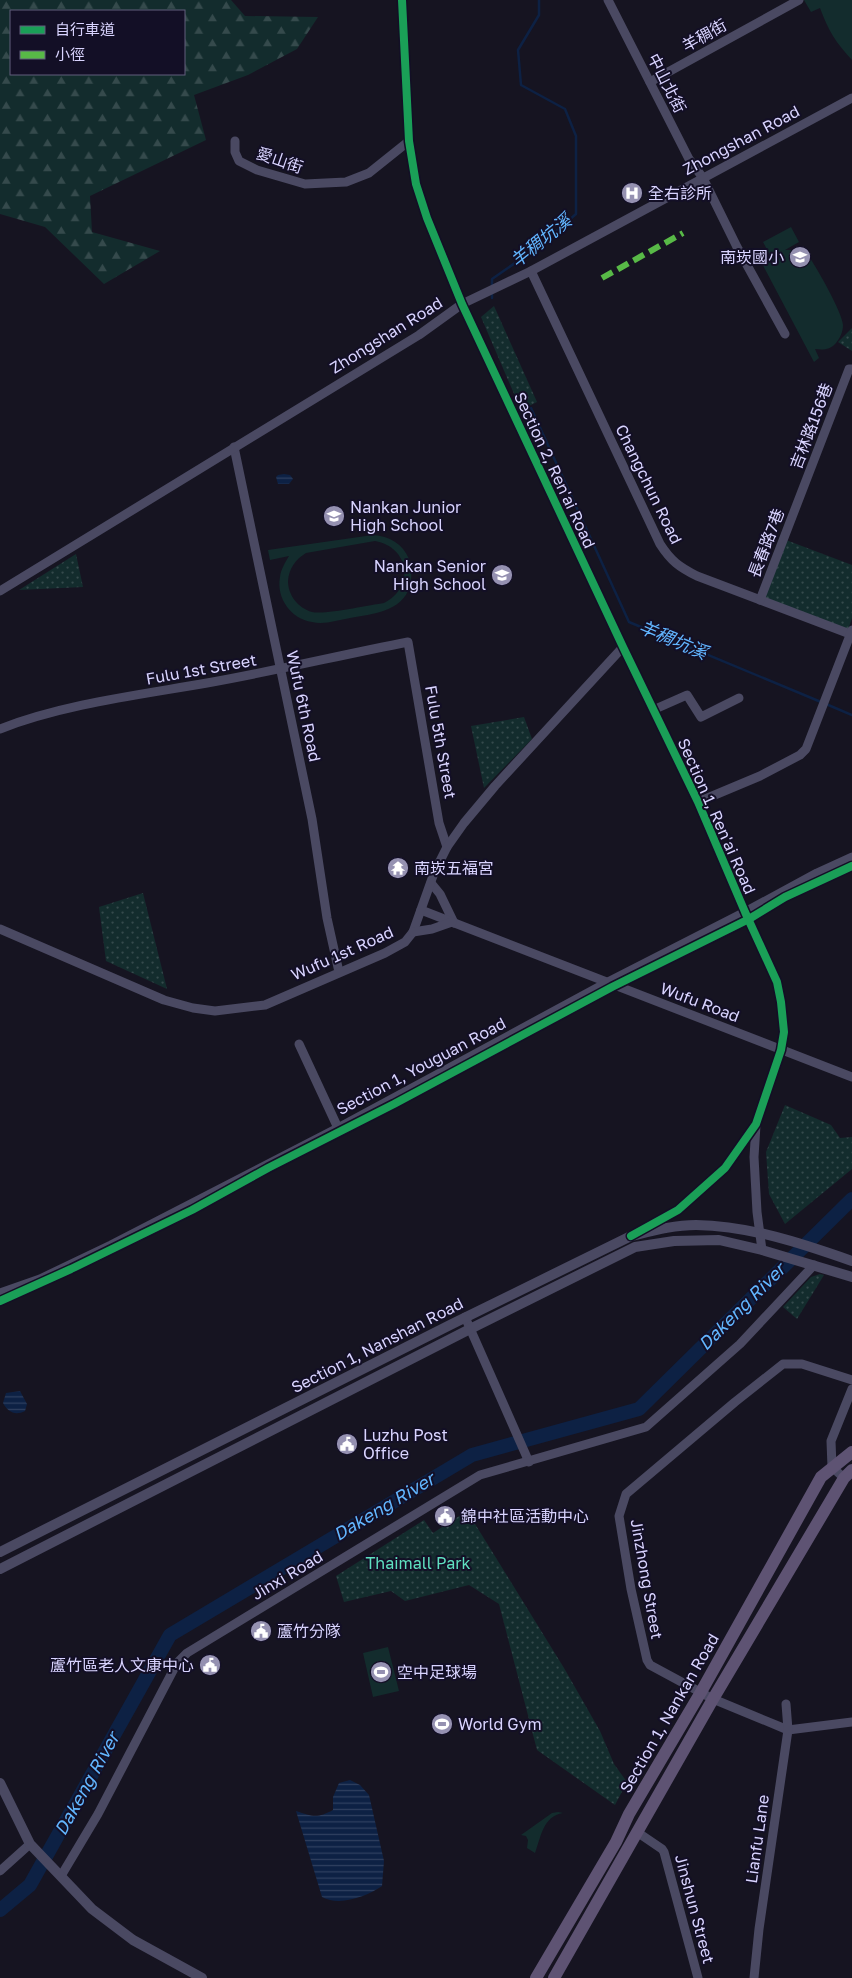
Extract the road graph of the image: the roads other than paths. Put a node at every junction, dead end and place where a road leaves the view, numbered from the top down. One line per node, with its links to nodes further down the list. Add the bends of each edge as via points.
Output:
1 (402, 0): 7 (street, Section 2, Ren'ai Road)
2 (608, 0): 4 (street, 中山北街)
3 (799, 0): 4 (street, 羊稠街)
4 (650, 82): 8 (street, 中山北街, via 689,159)
5 (852, 98): 8 (street, Zhongshan Road)
6 (235, 141): 7 (street, 愛山街, via 239,161 257,170 305,184 346,182 369,173)
7 (409, 141): 10 (street, Section 2, Ren'ai Road, via 420,201)
8 (703, 178): 9 (street, Zhongshan Road); 11 (street, 中山北街)
9 (531, 271): 10 (street, Zhongshan Road); 16 (street, Changchun Road, via 669,558 697,576)
10 (462, 304): 13 (street, Zhongshan Road, via 419,335); 19 (street, Section 2, Ren'ai Road)
11 (785, 334)
12 (852, 369): 14 (street, 吉林路156巷, via 849,369)
13 (234, 447): 15 (street, Zhongshan Road); 20 (street, Wufu 6th Road)
14 (800, 498): 16 (street, 長春路7巷)
15 (0, 591)
16 (760, 600): 17 (street, Changchun Road)
17 (851, 632): 24 (street, via 810,742 800,755)
18 (408, 642): 20 (street, Fulu 1st Street); 25 (street, Fulu 5th Street, via 439,823)
19 (623, 647): 22 (street, Section 1, Ren'ai Road); 25 (street, Wufu 1st Road, via 495,786)
20 (282, 669): 23 (street, Fulu 1st Street, via 60,711); 33 (street, Wufu 6th Road)
21 (739, 698): 22 (street, via 701,717 687,695)
22 (653, 710): 24 (street, Section 1, Ren'ai Road)
23 (0, 729)
24 (698, 802): 29 (street, Section 1, Ren'ai Road)
25 (447, 847): 27 (street, Wufu 1st Road)
26 (852, 857): 29 (street, Section 1, Youguan Road)
27 (431, 883): 28 (street, Wufu 1st Road); 30 (street)
28 (421, 910): 30 (street, Wufu Road); 32 (street, Wufu 1st Road)
29 (745, 912): 34 (street, Section 1, Youguan Road); 36 (street, Section 1, Ren'ai Road, via 777,982 784,1032)
30 (453, 922): 32 (street); 34 (street, Wufu Road)
31 (0, 929): 33 (street, Wufu 1st Road, via 164,1000 215,1011 265,1005)
32 (413, 932): 33 (street, Wufu 1st Road, via 404,942)
33 (339, 972)
34 (608, 982): 36 (street, Wufu Road); 39 (street, Section 1, Youguan Road)
35 (299, 1044): 39 (street)
36 (781, 1050): 37 (street, Wufu Road); 38 (street, Section 1, Ren'ai Road)
37 (852, 1077)
38 (756, 1124): 40 (street, Section 1, Ren'ai Road, via 754,1158); 41 (street, Section 1, Ren'ai Road, via 725,1168 678,1210)
39 (338, 1128): 46 (street, Section 1, Youguan Road, via 76,1262)
40 (761, 1234): 41 (street, Section 1, Nanshan Road, via 729,1227 694,1225); 42 (street, Section 1, Ren'ai Road); 43 (street, Section 1, Nanshan Road)
41 (631, 1236): 47 (street, Section 1, Nanshan Road)
42 (762, 1250): 44 (street, Section 1, Nanshan Road); 48 (street, Section 1, Nanshan Road, via 719,1240 674,1241 635,1247)
43 (852, 1261)
44 (810, 1263): 45 (street); 54 (street, Jinxi Road, via 740,1344 646,1426)
45 (852, 1277)
46 (0, 1293)
47 (465, 1317): 48 (street); 51 (street, Section 1, Nanshan Road)
48 (470, 1328): 52 (street, Section 1, Nanshan Road); 54 (street)
49 (852, 1380): 59 (street, Jinzhong Street, via 802,1364 783,1364 626,1494 619,1516 647,1660 654,1668)
50 (852, 1389): 55 (street, via 831,1441)
51 (298, 1401): 52 (street); 57 (street, Section 1, Nanshan Road)
52 (304, 1413): 58 (street, Section 1, Nanshan Road)
53 (852, 1452): 55 (main road, Section 1, Nankan Road)
54 (529, 1462): 68 (street, Jinxi Road, via 480,1475 187,1653 177,1663 98,1814)
55 (832, 1467): 56 (street); 59 (main road, Section 1, Nankan Road, via 821,1477)
56 (848, 1474): 60 (main road, Section 1, Nankan Road)
57 (0, 1552)
58 (0, 1569)
59 (701, 1692): 60 (street, Jinzhong Street); 70 (main road, Section 1, Nankan Road)
60 (713, 1699): 63 (street, Jinzhong Street); 65 (main road, Section 1, Nankan Road)
61 (786, 1704): 63 (street, Lianfu Lane)
62 (852, 1722): 63 (street)
63 (788, 1730): 73 (street, Lianfu Lane)
64 (0, 1783): 66 (street)
65 (637, 1832): 71 (main road, Section 1, Nankan Road); 72 (street, Jinshun Street, via 664,1852)
66 (33, 1847): 67 (street); 68 (street)
67 (0, 1871)
68 (59, 1874): 69 (street, via 92,1909 133,1940)
69 (202, 1978)
70 (536, 1978)
71 (554, 1978)
72 (698, 1978)
73 (754, 1978)

